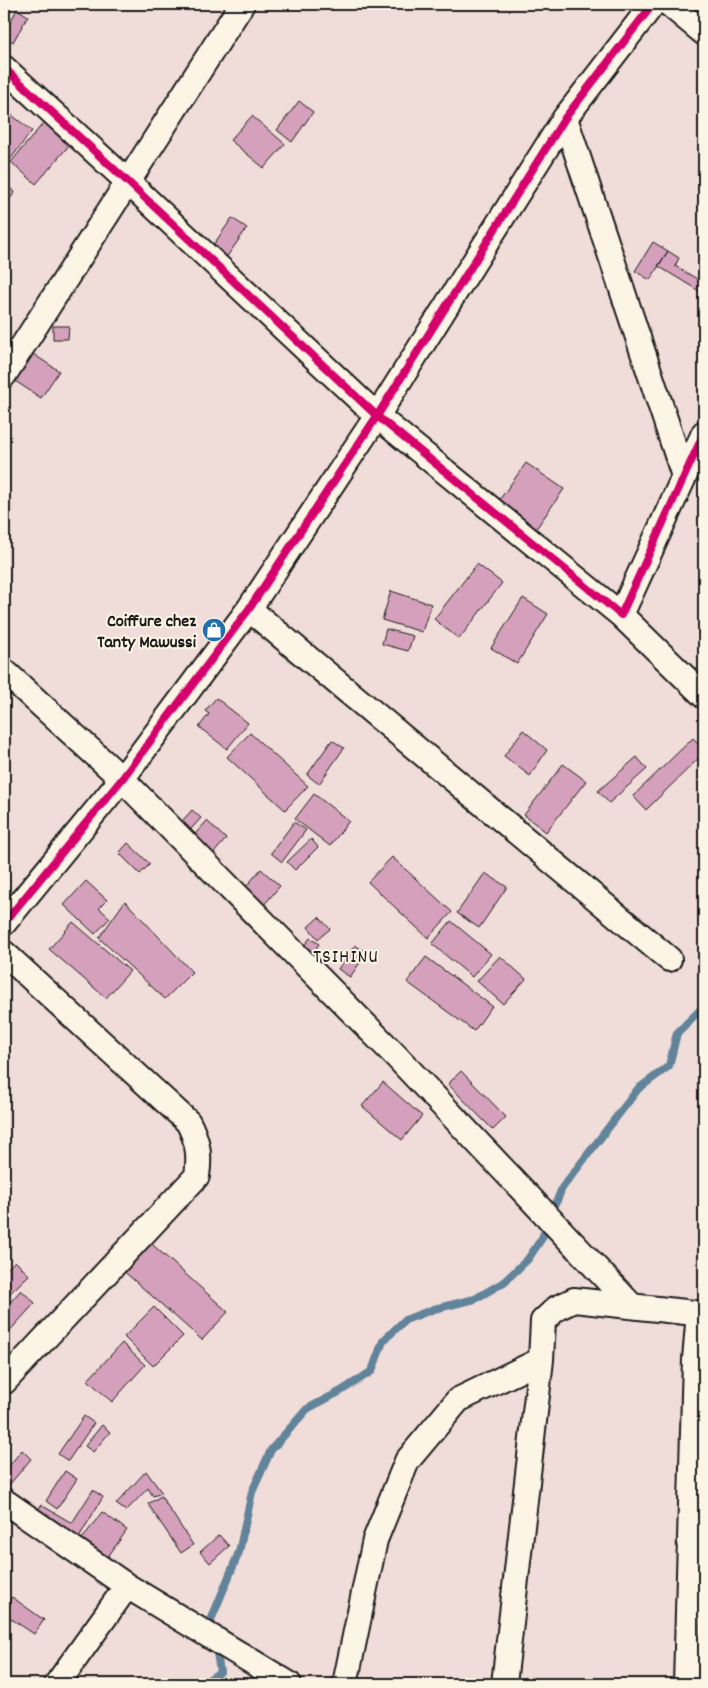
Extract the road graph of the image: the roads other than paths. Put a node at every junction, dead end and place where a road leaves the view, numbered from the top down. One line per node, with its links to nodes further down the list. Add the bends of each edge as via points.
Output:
1 (242, 4): 7 (street)
2 (653, 4): 6 (street)
3 (669, 4): 4 (street)
4 (704, 33)
5 (4, 68): 7 (street)
6 (565, 118): 9 (street); 11 (street)
7 (127, 181): 8 (street); 9 (street)
8 (8, 358)
9 (377, 416): 12 (street); 13 (street)
10 (704, 433): 11 (street)
11 (684, 476): 13 (street)
12 (250, 609): 16 (street); 19 (street)
13 (621, 615): 15 (street)
14 (4, 671): 16 (street)
15 (704, 696)
16 (122, 779): 17 (street); 20 (street, via 396,1056)
17 (4, 923)
18 (4, 953): 23 (street, via 188,1122 197,1138 200,1156 197,1176)
19 (669, 959)
20 (631, 1305): 21 (street); 22 (street, via 574,1300 557,1308 543,1322)
21 (702, 1313): 30 (street, via 695,1360)
22 (541, 1360): 28 (street, via 458,1400 407,1461 375,1540); 29 (street)
23 (4, 1382)
24 (4, 1501): 25 (street)
25 (127, 1586): 26 (street); 27 (street)
26 (57, 1684)
27 (289, 1684)
28 (346, 1684)
29 (504, 1684)
30 (686, 1684)

